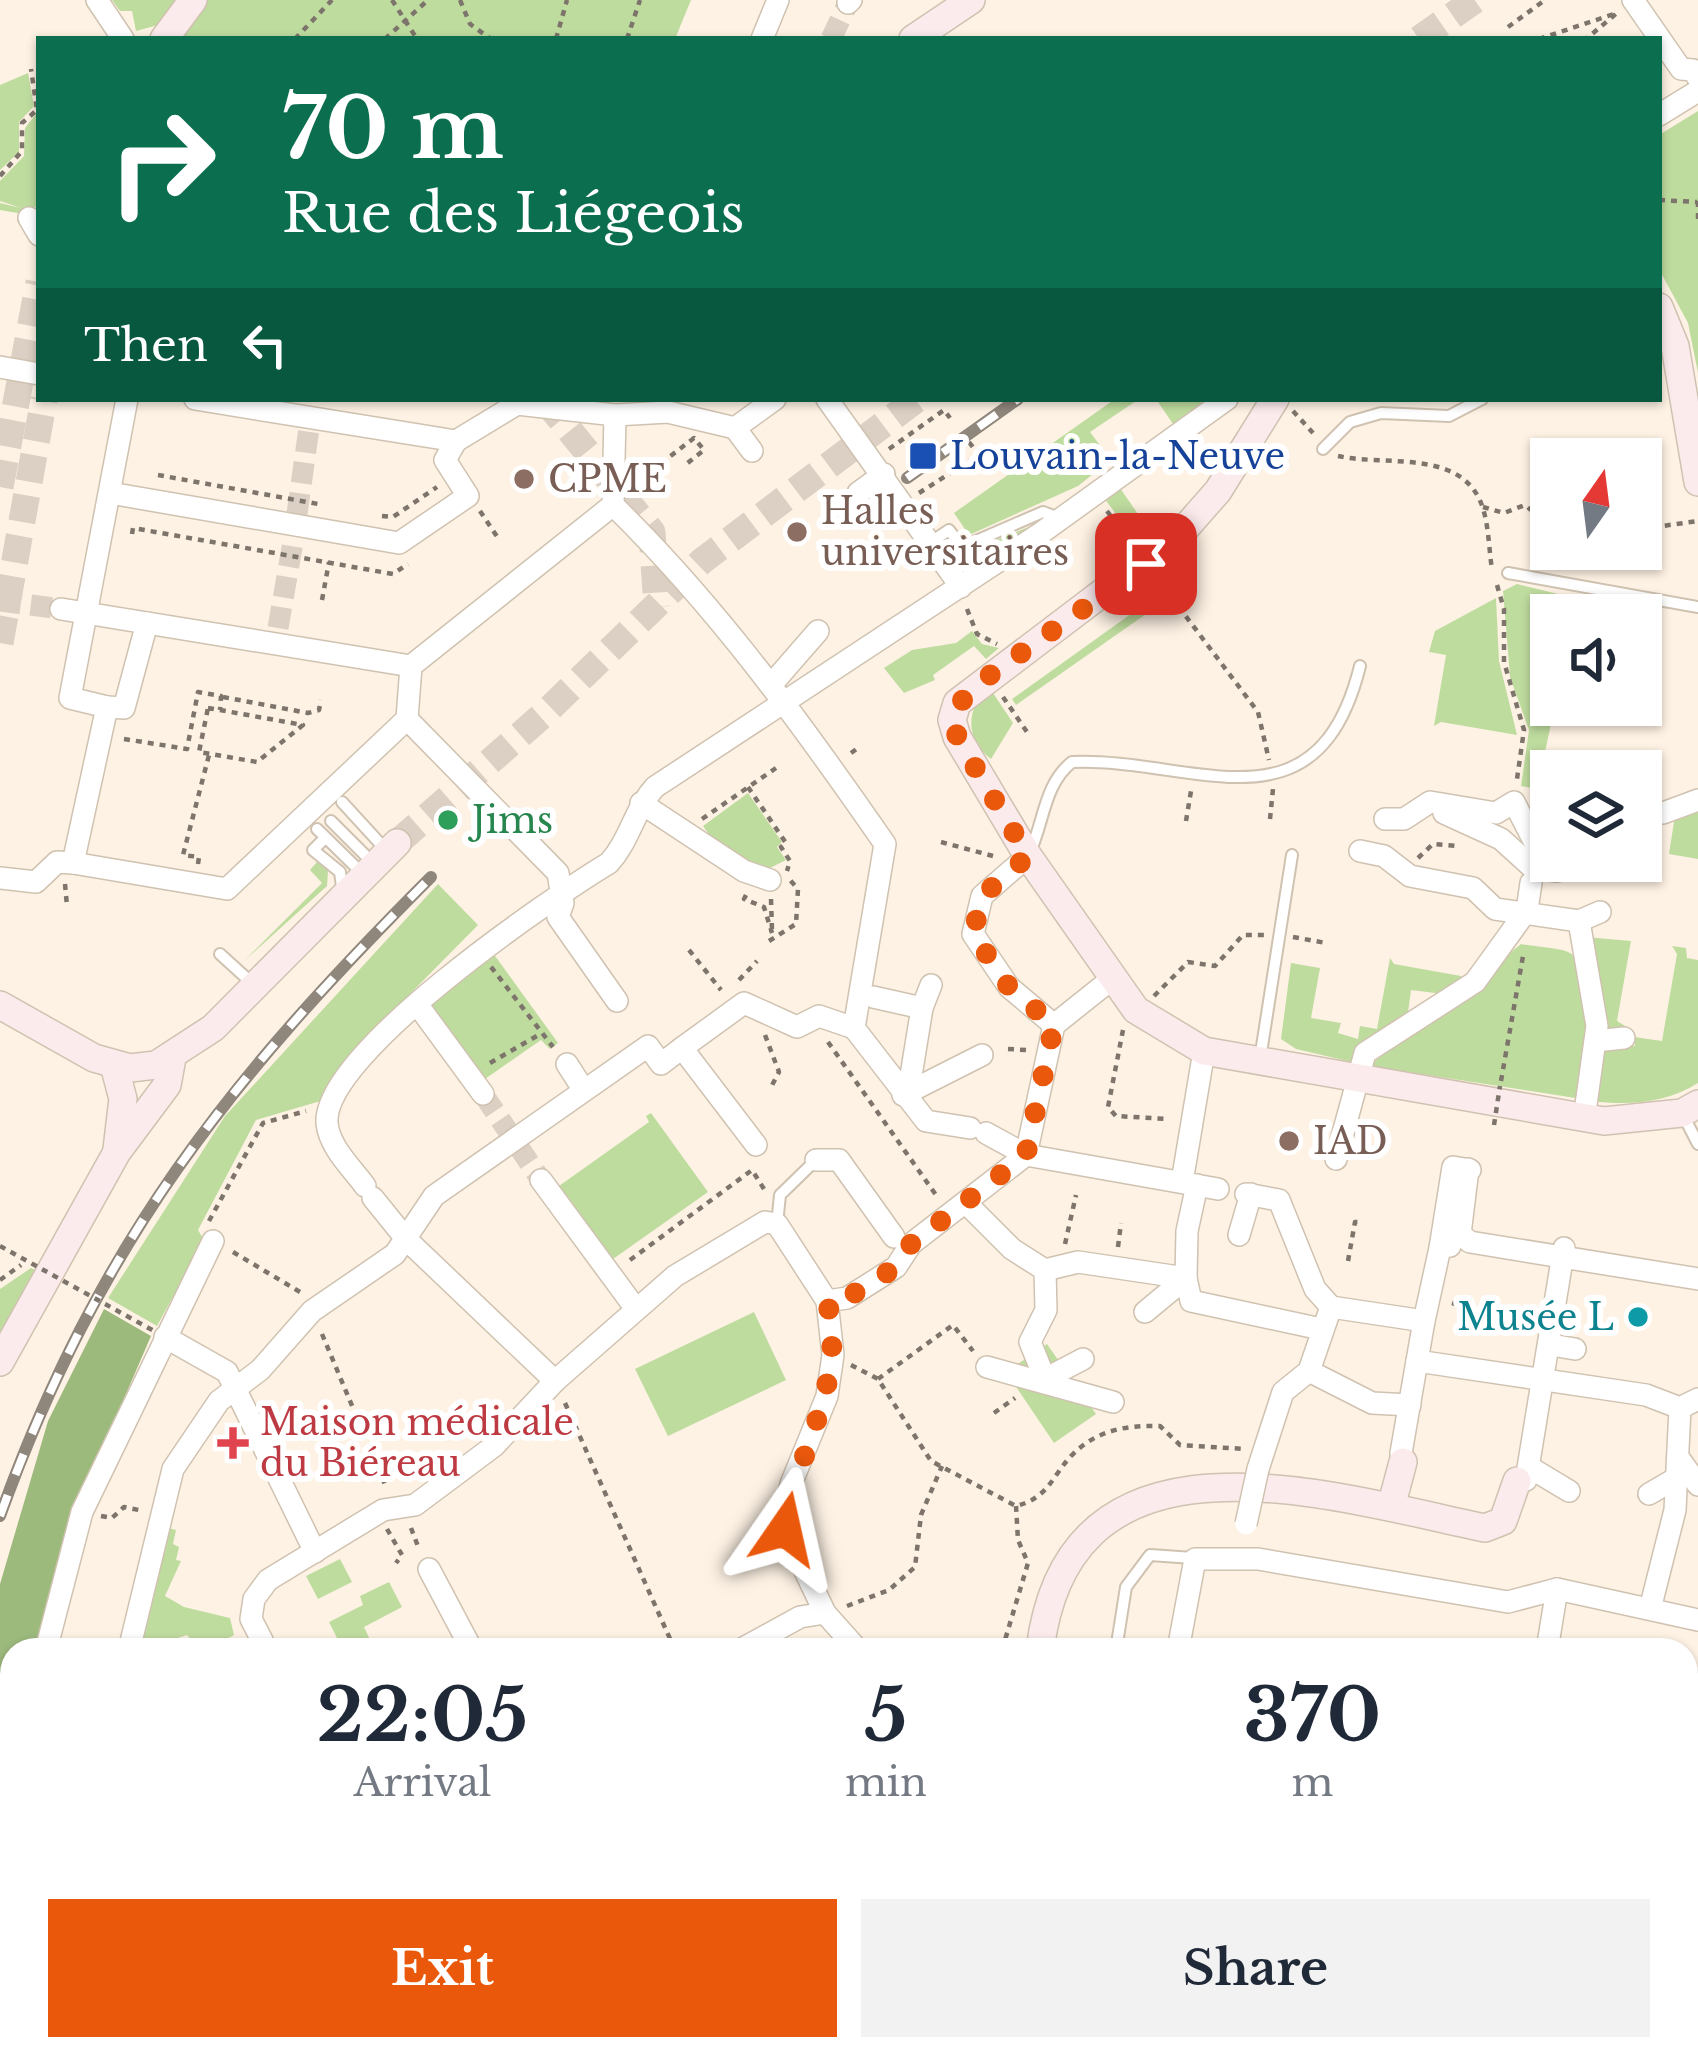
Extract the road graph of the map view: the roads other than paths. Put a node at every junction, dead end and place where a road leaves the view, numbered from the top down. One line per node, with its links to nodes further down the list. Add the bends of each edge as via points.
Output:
1 (97, 0): 6 (street)
2 (193, 0): 7 (street)
3 (778, 0): 8 (street)
4 (970, 0): 9 (street)
5 (1633, 0): 10 (street)
6 (121, 36)
7 (166, 36)
8 (763, 36)
9 (919, 36)
10 (1657, 36)
11 (1662, 43): 12 (street)
12 (1698, 78)
13 (1698, 91): 14 (street)
14 (1662, 114)
15 (1667, 347): 31 (street)
16 (0, 367): 17 (street)
17 (36, 373)
18 (127, 402): 32 (street)
19 (771, 402): 26 (street)
20 (830, 402): 30 (street)
21 (1223, 402): 35 (street)
22 (1273, 402): 58 (street, via 1210,500 1146,564 976,685 954,710 957,737)
23 (1476, 402): 28 (lane, via 1449,416 1381,412 1350,422)
24 (267, 404): 27 (street, via 309,423)
25 (614, 404): 26 (street); 27 (street, via 517,404); 34 (street)
26 (735, 428): 29 (street)
27 (456, 442): 32 (street, via 445,460 468,496 399,543 186,500)
28 (1323, 449)
29 (752, 451)
30 (884, 463): 33 (street); 38 (street)
31 (1698, 482)
32 (110, 493): 41 (street, via 108,542)
33 (858, 494)
34 (613, 505): 45 (street, via 519,567); 46 (street)
35 (1062, 519): 36 (lane, via 1043,512 962,547 949,530); 38 (street)
36 (937, 538)
37 (1508, 573): 39 (lane)
38 (961, 586): 46 (street)
39 (1698, 607)
40 (61, 609): 41 (street)
41 (90, 614): 42 (street); 47 (street, via 70,698)
42 (147, 622): 45 (street, via 315,640); 47 (street, via 124,708)
43 (818, 631): 46 (street)
44 (1360, 665): 58 (lane, via 1339,716 1307,758 1266,779 1072,762 1051,786)
45 (411, 666): 48 (street)
46 (779, 693): 49 (street); 74 (street, via 847,755 880,847)
47 (107, 707): 60 (street)
48 (406, 719): 60 (street, via 233,872 227,889 204,875); 69 (street, via 501,802 558,873)
49 (648, 795): 65 (street, via 688,838 744,872); 69 (street, via 626,844)
50 (1698, 800): 53 (street)
51 (342, 802): 59 (lane)
52 (1421, 805): 54 (street); 61 (street, via 1496,812 1514,802); 62 (street, via 1501,839)
53 (1662, 813)
54 (1385, 819)
55 (331, 821): 59 (lane)
56 (1360, 850): 63 (street, via 1411,876 1473,888 1496,909)
57 (1292, 855): 88 (lane)
58 (1028, 856): 71 (street); 79 (street, via 982,896 973,934 1009,987)
59 (381, 859): 68 (street); 68 (lane, via 321,834 313,850 340,872)
60 (73, 863): 64 (street, via 57,862 36,882)
61 (1530, 864)
62 (1530, 870)
63 (1530, 874)
64 (0, 878)
65 (778, 878)
66 (1530, 882): 90 (street, via 1518,941 1474,982 1365,1053)
67 (1545, 882): 82 (street, via 1589,916)
68 (344, 897): 72 (street)
69 (563, 898): 75 (street, via 557,917); 76 (street, via 471,956)
70 (220, 954): 72 (lane)
71 (1113, 978): 79 (street); 83 (street, via 1136,1010)
72 (254, 985): 87 (street)
73 (931, 985): 78 (street)
74 (861, 994): 78 (street); 80 (street)
75 (617, 1001)
76 (416, 1004): 93 (street); 108 (street, via 348,1076 329,1105 327,1125)
77 (0, 1005): 89 (street)
78 (922, 1008): 92 (street)
79 (1054, 1025): 99 (street)
80 (854, 1028): 86 (street, via 819,1016 797,1027 744,1003); 92 (street, via 865,1074)
81 (1624, 1038): 82 (street)
82 (1595, 1041): 95 (street)
83 (1204, 1051): 88 (street); 103 (street, via 1191,1124)
84 (982, 1055): 92 (street)
85 (560, 1056): 91 (street)
86 (688, 1056): 91 (street, via 661,1064 646,1043); 97 (street)
87 (172, 1058): 89 (street); 98 (street, via 167,1084)
88 (1258, 1064): 90 (street)
89 (114, 1065): 98 (street, via 123,1099)
90 (1360, 1082): 95 (street); 101 (street)
91 (583, 1089): 108 (street, via 434,1196)
92 (906, 1092): 99 (street, via 926,1121 978,1131)
93 (483, 1094)
94 (1690, 1108): 95 (street, via 1624,1122); 96 (lane)
95 (1584, 1119)
96 (1698, 1144)
97 (756, 1145)
98 (117, 1152): 125 (street)
99 (1026, 1155): 103 (street); 104 (street)
100 (815, 1157): 105 (lane, via 784,1190); 107 (street, via 839,1160)
101 (1336, 1159)
102 (541, 1180): 116 (street)
103 (1199, 1185): 112 (street)
104 (967, 1204): 111 (street, via 1012,1249); 114 (street, via 911,1244 896,1267 847,1298)
105 (771, 1223): 114 (street); 116 (street, via 731,1238)
106 (1239, 1235): 115 (street, via 1248,1194 1279,1200 1315,1288)
107 (894, 1237)
108 (407, 1240): 129 (street); 131 (street, via 312,1311)
109 (213, 1241): 120 (street)
110 (1563, 1253): 113 (street); 118 (street, via 1470,1242 1460,1234 1469,1169 1453,1167 1445,1247); 121 (street)
111 (1055, 1266): 112 (street); 128 (street, via 1030,1342)
112 (1186, 1278): 117 (street); 119 (street, via 1191,1301)
113 (1698, 1279)
114 (827, 1301): 148 (street, via 827,1396 791,1484 785,1529)
115 (1331, 1307): 118 (street); 119 (street)
116 (636, 1309): 129 (street)
117 (1145, 1312)
118 (1424, 1321): 124 (street)
119 (1321, 1329): 127 (street)
120 (159, 1334): 131 (street, via 227,1372); 150 (street, via 82,1512)
121 (1551, 1345): 122 (street); 130 (street)
122 (1575, 1349)
123 (1083, 1359): 128 (street)
124 (1417, 1361): 130 (street); 134 (street)
125 (0, 1362)
126 (984, 1364): 128 (street)
127 (1309, 1371): 134 (street, via 1378,1413); 143 (street, bridge, via 1283,1392 1257,1457)
128 (1045, 1378): 132 (street)
129 (555, 1381): 142 (street, via 494,1446 415,1505 377,1514)
130 (1546, 1382): 133 (street); 137 (street)
131 (236, 1390): 142 (street); 151 (street, via 219,1401 173,1468)
132 (1113, 1402)
133 (1689, 1404): 136 (street)
134 (1409, 1405): 135 (street)
135 (1402, 1458): 141 (street)
136 (1676, 1468): 138 (street); 140 (street); 147 (street, via 1666,1561)
137 (1524, 1476): 139 (street); 141 (street, via 1494,1527)
138 (1698, 1485)
139 (1569, 1492)
140 (1649, 1494)
141 (1390, 1507): 156 (street, via 1247,1486 1196,1485 1146,1498 1074,1549 1056,1581)
142 (315, 1552): 152 (street, via 268,1580 254,1599 251,1619)
143 (1237, 1556): 144 (street); 146 (street, via 1508,1602)
144 (1195, 1558): 157 (lane, via 1150,1556 1126,1587); 158 (street)
145 (429, 1569): 153 (street)
146 (1557, 1589): 147 (street); 159 (street)
147 (1650, 1609): 149 (street)
148 (825, 1613): 154 (street); 155 (street)
149 (1698, 1620)
150 (49, 1638)
151 (132, 1638)
152 (261, 1638)
153 (466, 1638)
154 (762, 1638)
155 (847, 1638)
156 (1043, 1638)
157 (1118, 1638)
158 (1180, 1638)
159 (1549, 1638)

